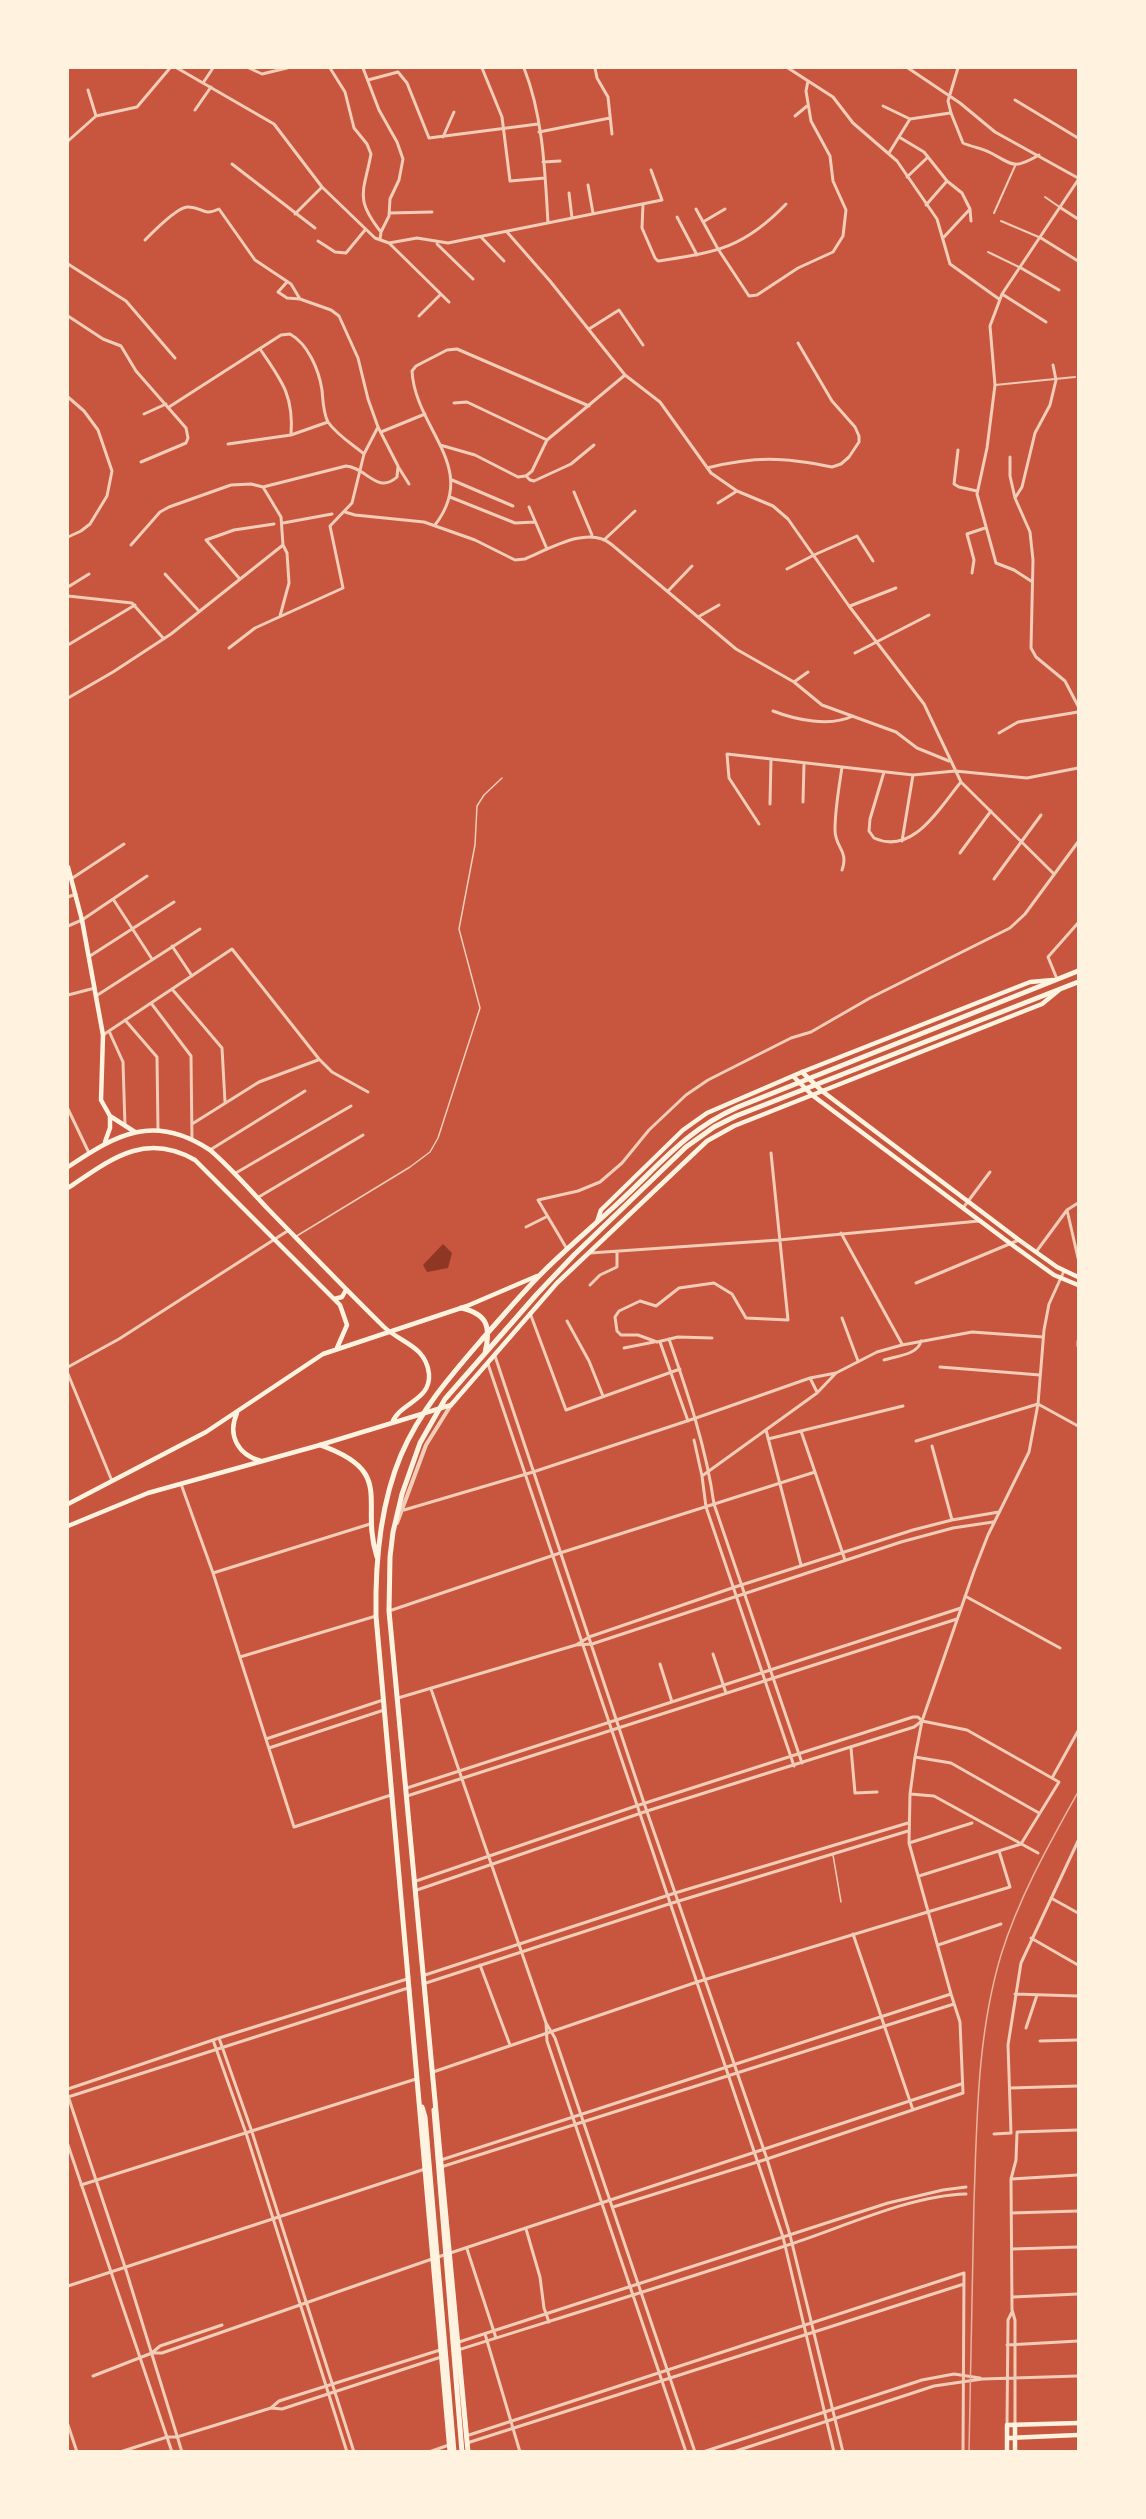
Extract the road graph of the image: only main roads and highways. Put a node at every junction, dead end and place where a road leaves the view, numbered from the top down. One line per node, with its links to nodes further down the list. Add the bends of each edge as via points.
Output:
1 (68, 867): 10 (main road, via 103,1035 100,1093)
2 (1078, 971): 3 (highway)
3 (1057, 979): 6 (main road, via 1030,982); 15 (highway, via 716,1117 684,1139)
4 (1078, 982): 5 (highway)
5 (1061, 989): 8 (main road, via 1041,1004); 25 (highway, via 714,1127 686,1147 550,1280)
6 (802, 1072): 7 (main road); 8 (main road)
7 (793, 1076): 9 (main road); 15 (main road, via 696,1120 601,1210)
8 (822, 1091): 9 (main road); 17 (main road, via 1019,1240 1064,1271)
9 (812, 1095): 18 (main road, via 1011,1244 1061,1279); 26 (main road, via 707,1141 588,1253 451,1405)
10 (110, 1116): 11 (main road); 12 (main road)
11 (135, 1132): 12 (main road); 19 (main road, via 158,1131 192,1140 210,1150)
12 (104, 1143): 13 (main road)
13 (68, 1167)
14 (68, 1188): 20 (main road, via 130,1150 181,1152 207,1170)
15 (597, 1222): 16 (highway)
16 (540, 1275): 21 (main road); 23 (highway)
17 (1078, 1276)
18 (1078, 1285)
19 (346, 1290): 20 (main road, via 342,1297); 22 (main road)
20 (334, 1299): 24 (main road, via 348,1325)
21 (461, 1308): 22 (main road); 23 (highway, via 478,1314)
22 (389, 1331): 24 (main road); 29 (main road, via 419,1351 429,1371 421,1397 397,1414)
23 (488, 1333): 25 (highway); 28 (highway)
24 (338, 1348): 27 (main road, via 307,1363)
25 (485, 1354): 26 (highway)
26 (439, 1408): 28 (main road); 35 (highway, via 414,1458 393,1532 389,1611)
27 (238, 1410): 31 (main road, via 233,1425 235,1440 248,1456); 32 (main road, via 198,1436)
28 (423, 1413): 29 (main road); 34 (highway, via 395,1471)
29 (392, 1423): 30 (main road)
30 (320, 1445): 31 (main road); 34 (highway, via 347,1455 362,1469 370,1487)
31 (263, 1462): 33 (main road, via 121,1503)
32 (68, 1504)
33 (68, 1527)
34 (378, 1558): 36 (highway, via 376,1616)
35 (435, 2096): 38 (highway); 47 (highway, via 433,2118)
36 (418, 2097): 37 (highway); 46 (highway, via 425,2117)
37 (435, 2284): 38 (highway, via 441,2292); 39 (highway)
38 (452, 2293): 40 (highway)
39 (438, 2307): 40 (highway, via 449,2306); 46 (highway)
40 (454, 2311): 48 (highway)
41 (1078, 2423): 42 (main road)
42 (1015, 2425): 44 (main road); 45 (main road, via 1007,2425)
43 (1078, 2435): 44 (main road)
44 (1015, 2437): 45 (main road); 50 (main road)
45 (1007, 2438): 49 (main road)
46 (451, 2449)
47 (462, 2451)
48 (468, 2451)
49 (1007, 2451)
50 (1015, 2451)

